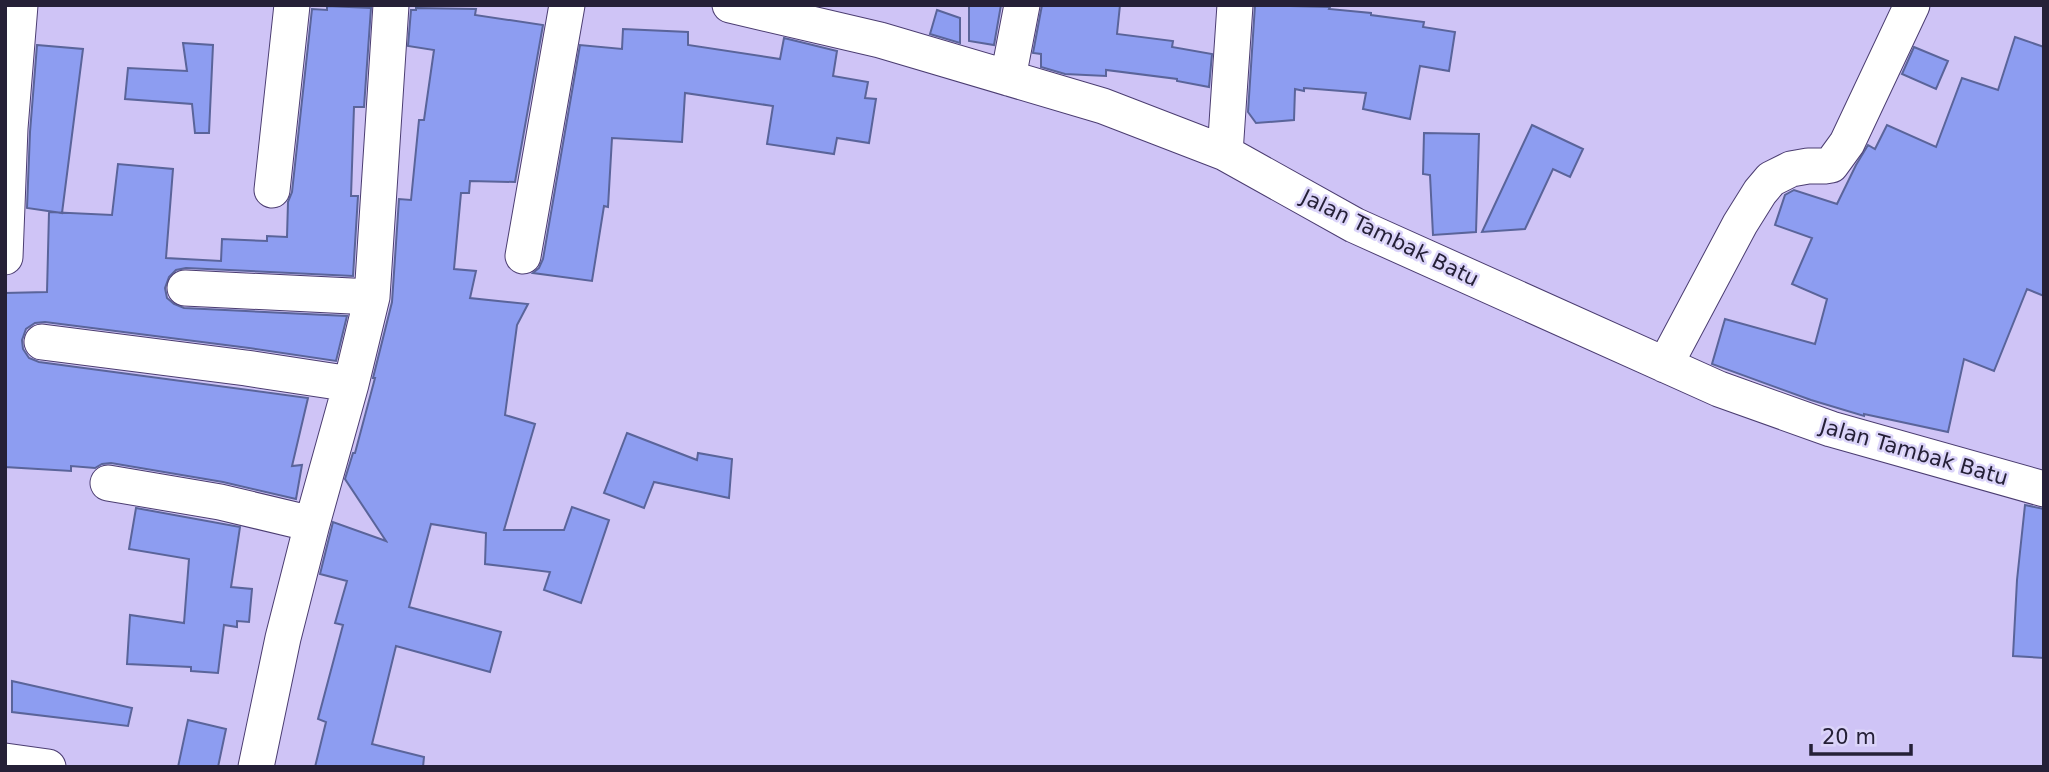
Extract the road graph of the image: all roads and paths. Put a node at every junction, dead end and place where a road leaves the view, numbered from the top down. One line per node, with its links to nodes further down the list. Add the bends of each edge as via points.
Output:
1 (20, 5): 13 (street)
2 (292, 5): 11 (street)
3 (391, 5): 15 (street)
4 (567, 5): 12 (street)
5 (730, 5): 9 (street, Jalan Tambak Batu, via 880,40)
6 (1022, 5): 9 (street)
7 (1235, 5): 10 (street)
8 (1912, 5): 17 (street, via 1847,144 1831,164 1779,174 1760,192)
9 (1008, 78): 10 (street, Jalan Tambak Batu, via 1103,106)
10 (1225, 153): 17 (street, Jalan Tambak Batu, via 1354,225)
11 (272, 190)
12 (523, 256)
13 (5, 257)
14 (185, 288): 15 (street)
15 (372, 297): 18 (street)
16 (42, 342): 18 (street)
17 (1665, 365): 20 (street, Jalan Tambak Batu, via 1831,429)
18 (351, 384): 21 (street)
19 (108, 483): 21 (street)
20 (2044, 489)
21 (312, 524): 24 (street)
22 (5, 761): 23 (street)
23 (48, 767)
24 (256, 767)

